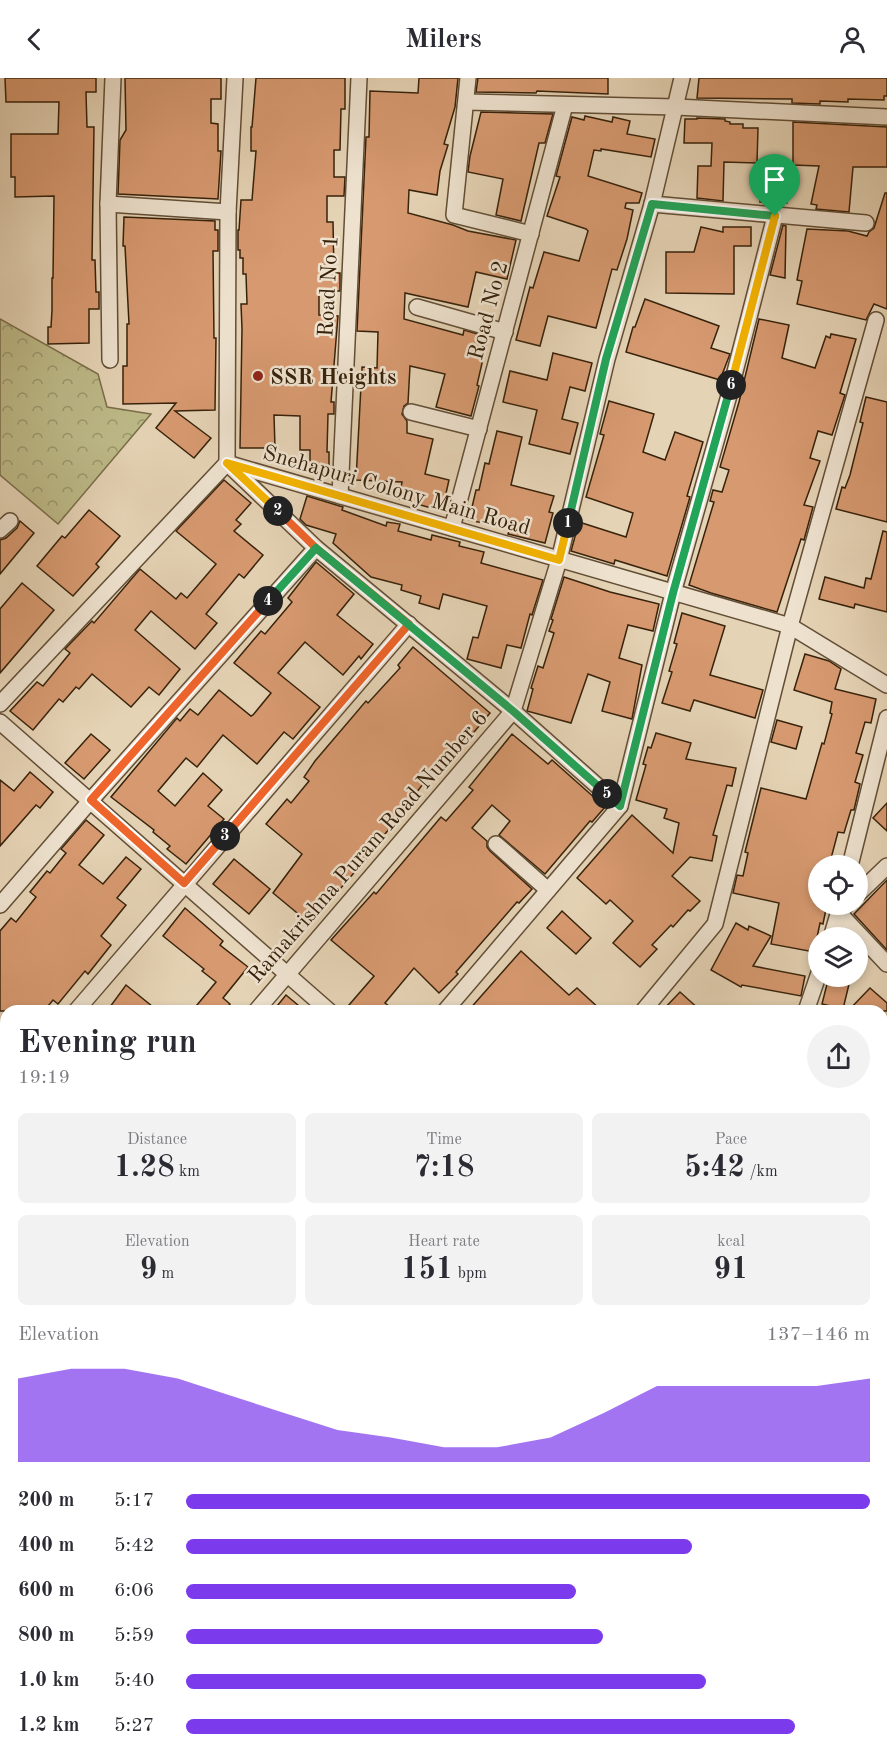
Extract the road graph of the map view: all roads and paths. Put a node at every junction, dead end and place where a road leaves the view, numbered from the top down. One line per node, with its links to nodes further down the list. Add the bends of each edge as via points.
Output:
1 (113, 78): 10 (street)
2 (235, 78): 12 (street)
3 (359, 78): 23 (street, Road No 1)
4 (468, 78): 6 (street)
5 (682, 78): 8 (street)
6 (467, 102): 7 (street); 15 (street, via 454,215)
7 (565, 105): 8 (street); 15 (street, Road No 2)
8 (676, 107): 9 (street); 11 (street)
9 (887, 117)
10 (108, 204): 12 (street); 19 (street)
11 (652, 204): 13 (street); 26 (street, via 606,359)
12 (228, 212): 22 (street)
13 (775, 216): 14 (street); 27 (street)
14 (866, 223)
15 (531, 234): 18 (street, Road No 2)
16 (417, 308): 18 (street)
17 (876, 320): 29 (street)
18 (505, 332): 21 (street, Road No 2)
19 (110, 360)
20 (411, 412): 21 (street)
21 (478, 429): 24 (street, Road No 2)
22 (227, 463): 23 (street, Snehapuri Colony Main Road); 25 (street); 31 (street)
23 (340, 496): 24 (street, Snehapuri Colony Main Road)
24 (452, 528): 26 (street, Snehapuri Colony Main Road)
25 (316, 548): 28 (street); 35 (street)
26 (559, 560): 27 (street, Snehapuri Colony Main Road); 32 (street)
27 (673, 593): 29 (street, Snehapuri Colony Main Road); 36 (street)
28 (409, 624): 32 (street); 40 (street)
29 (790, 626): 30 (street, Snehapuri Colony Main Road); 52 (street, via 715,924)
30 (887, 685)
31 (0, 704)
32 (513, 711): 36 (street); 46 (street, Ramakrishna Puram Road Number 6)
33 (887, 718): 38 (street)
34 (0, 722): 35 (street)
35 (91, 800): 40 (street); 43 (street)
36 (620, 806): 42 (street)
37 (496, 844): 42 (street)
38 (853, 855)
39 (887, 866): 41 (street)
40 (184, 883): 46 (street); 48 (street)
41 (868, 884)
42 (548, 890): 51 (street)
43 (0, 905)
44 (848, 915): 45 (street)
45 (887, 964)
46 (288, 973): 49 (street, Ramakrishna Puram Road Number 6); 50 (street)
47 (814, 987): 53 (street)
48 (81, 1005)
49 (261, 1005)
50 (323, 1005)
51 (450, 1005)
52 (648, 1005)
53 (808, 1005)

